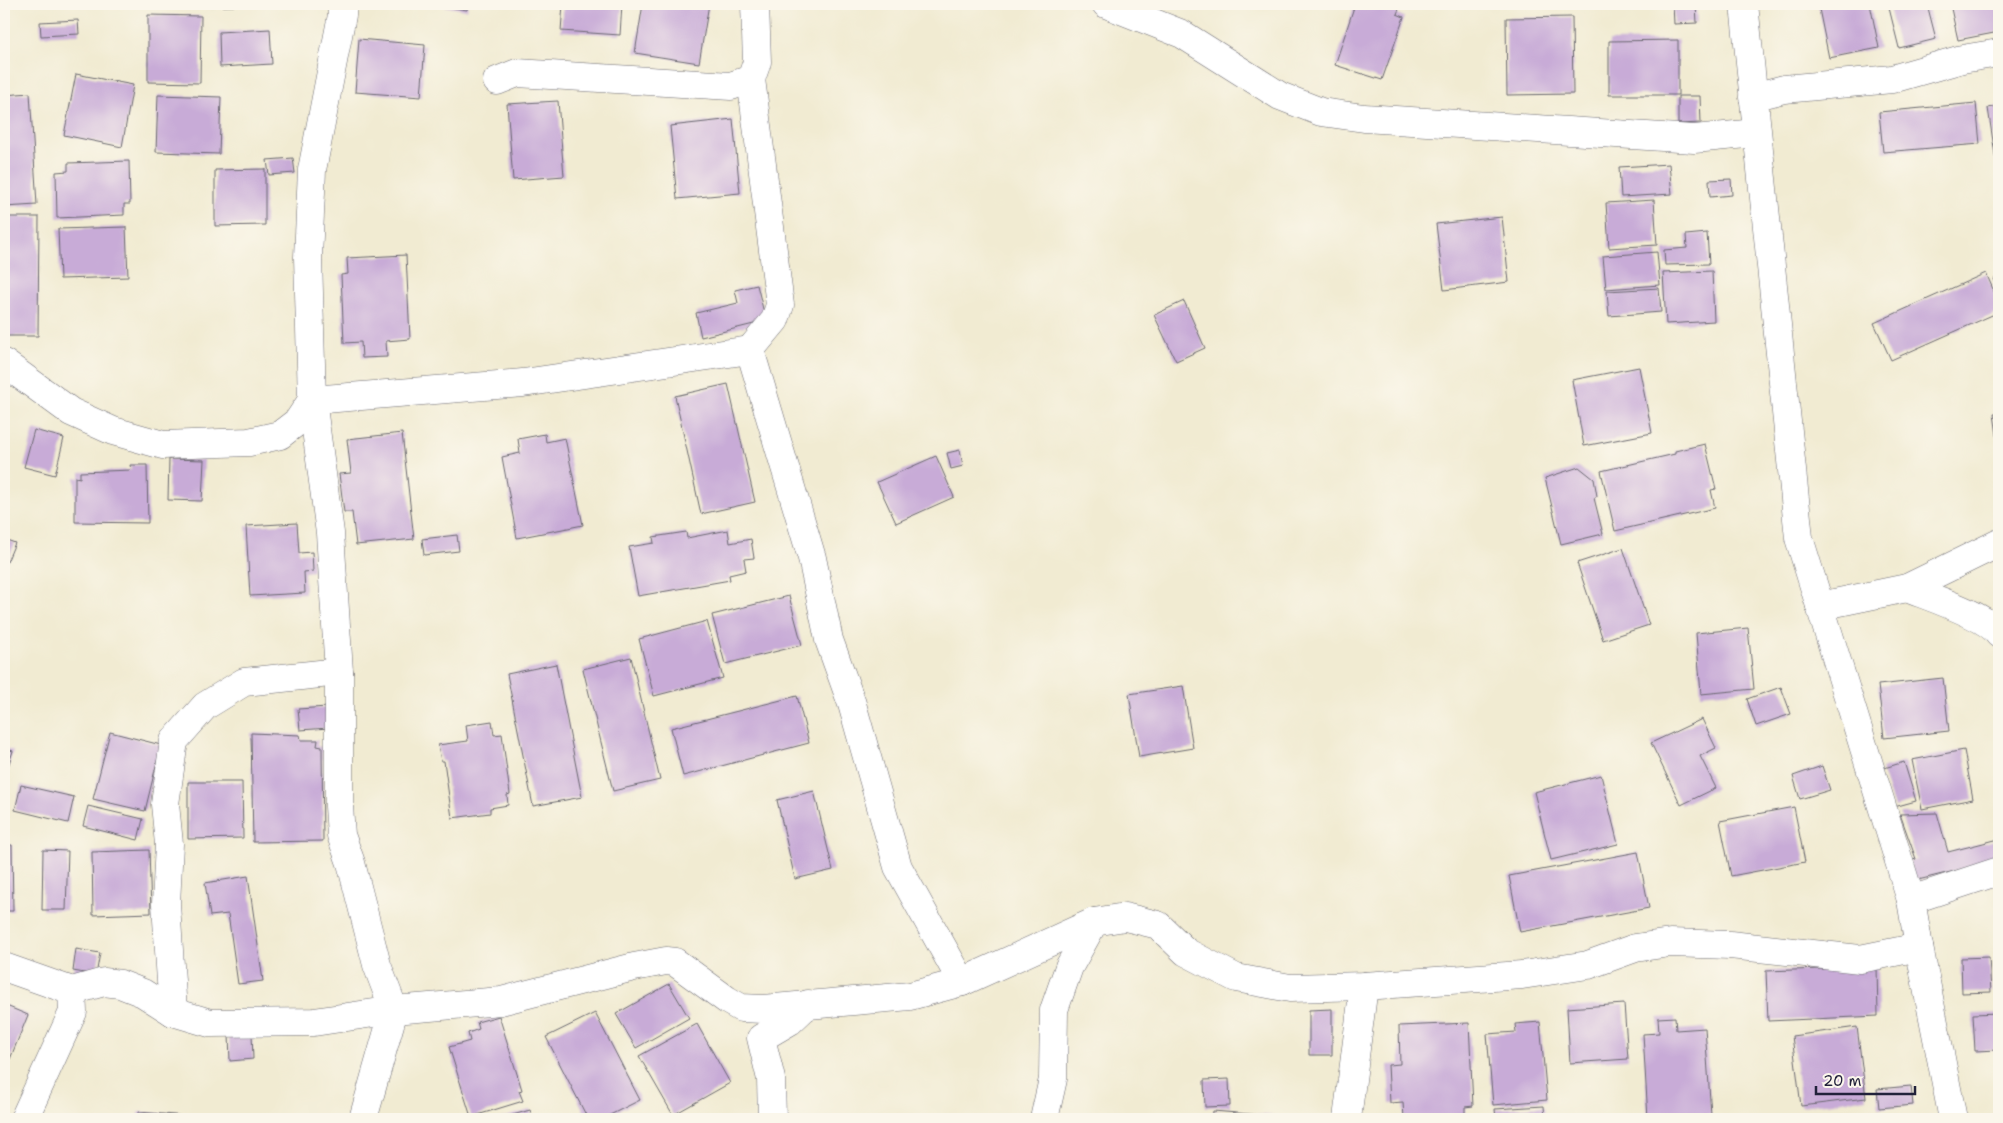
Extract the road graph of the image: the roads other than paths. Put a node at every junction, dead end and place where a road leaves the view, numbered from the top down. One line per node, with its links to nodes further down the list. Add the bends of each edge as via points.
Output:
1 (342, 4): 12 (street, via 312,170 308,257)
2 (755, 4): 6 (street, via 757,62)
3 (1106, 4): 9 (street, via 1182,34 1280,96 1321,112 1364,118 1694,139)
4 (1744, 4): 8 (street)
5 (1999, 53): 8 (street, via 1962,59 1892,79 1784,89)
6 (751, 79): 7 (street, via 731,86 517,73); 10 (street, via 780,305 776,320)
7 (497, 81)
8 (1753, 97): 9 (street)
9 (1756, 133): 15 (street, via 1799,538)
10 (750, 350): 12 (street, via 523,383); 23 (street, via 812,558 828,640 852,704 898,866)
11 (4, 363): 12 (street, via 71,412 113,431 163,445 249,442 280,435 298,420)
12 (312, 400): 17 (street, via 330,533)
13 (1999, 543): 14 (street)
14 (1907, 588): 15 (street); 16 (street, via 1960,609 1995,627)
15 (1820, 606): 19 (street)
16 (1999, 634)
17 (339, 672): 27 (street, via 341,835 377,965); 28 (street, via 244,682 205,706 174,741 164,804 169,844 166,904)
18 (1999, 871): 19 (street)
19 (1911, 900): 21 (street)
20 (1094, 922): 23 (street); 24 (street, via 1125,917 1158,925 1186,952 1236,978 1290,988); 32 (street, via 1068,966 1054,1010 1053,1079)
21 (1919, 947): 24 (street, via 1860,959 1730,945 1670,943 1635,948 1588,965 1522,975); 34 (street)
22 (4, 967): 25 (street)
23 (962, 982): 26 (street, via 910,996)
24 (1364, 986): 33 (street)
25 (72, 991): 28 (street, via 104,982 120,984 143,993); 29 (street, via 73,1012)
26 (808, 1004): 27 (street, via 741,1008 675,962 666,961 501,1001); 31 (street, via 790,1021 761,1038 771,1080)
27 (394, 1010): 28 (street, via 304,1022 210,1022); 30 (street)
28 (173, 1012)
29 (24, 1119)
30 (363, 1119)
31 (772, 1119)
32 (1044, 1119)
33 (1348, 1119)
34 (1953, 1119)

